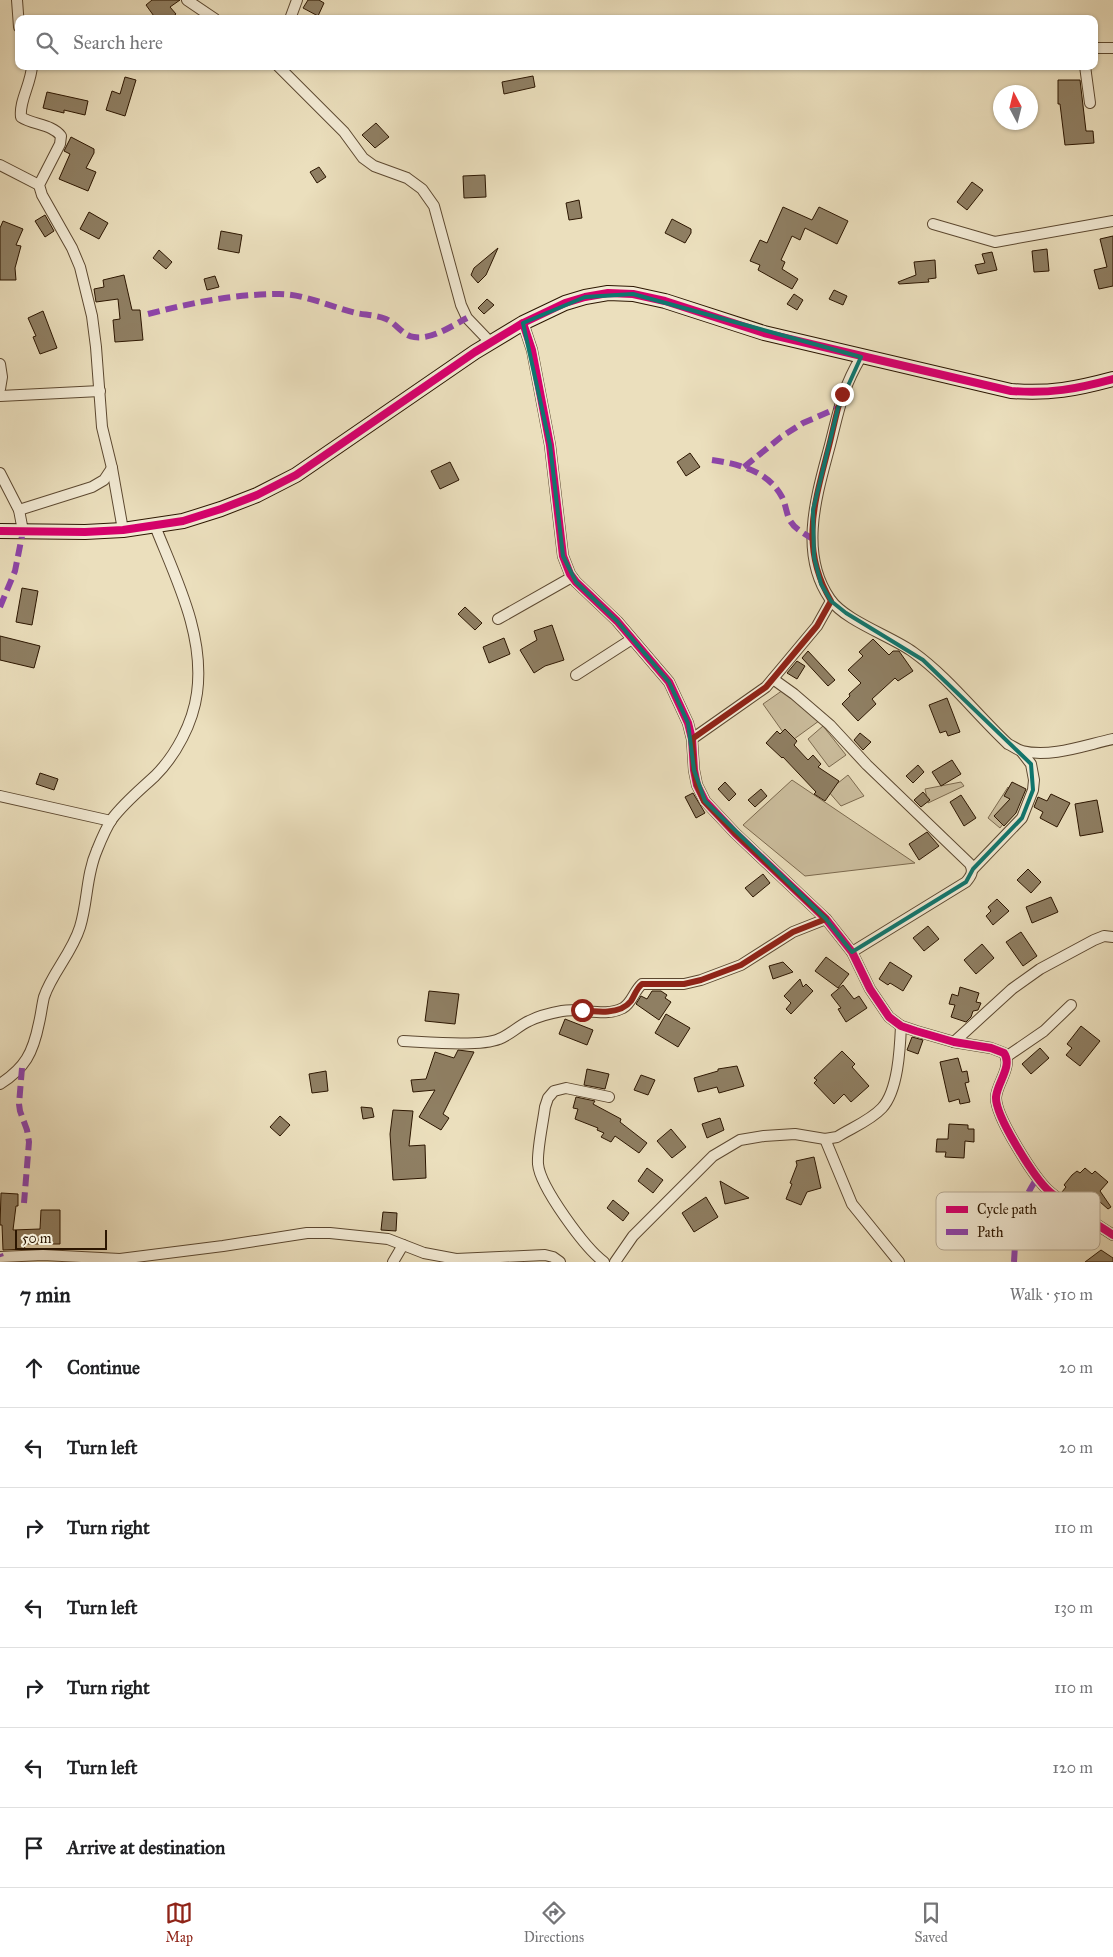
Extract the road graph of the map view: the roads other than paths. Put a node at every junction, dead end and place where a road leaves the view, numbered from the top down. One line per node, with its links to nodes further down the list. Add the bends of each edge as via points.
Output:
1 (17, 0): 4 (street)
2 (187, 0): 5 (street)
3 (297, 0): 6 (street)
4 (18, 15)
5 (208, 15)
6 (291, 15)
7 (1098, 48): 8 (street)
8 (1113, 48)
9 (31, 70): 14 (street, via 20,108 21,116 57,131 61,136)
10 (282, 70): 18 (street, via 344,132 363,158 422,189 434,206 461,305 467,318)
11 (1086, 70): 12 (street)
12 (1090, 103)
13 (0, 165): 14 (street)
14 (39, 186): 23 (street, via 80,267 92,316)
15 (1113, 221): 16 (street, via 995,242)
16 (933, 224)
17 (523, 323): 18 (street); 19 (street, via 585,297 608,293 633,294 764,333); 32 (street, via 532,350 550,445 561,548)
18 (490, 342): 28 (street, via 296,475 221,509)
19 (861, 357): 21 (street, via 1011,391 1072,390); 33 (street, via 849,377 838,408 813,510 814,557 821,584)
20 (0, 364): 22 (street)
21 (1113, 378)
22 (0, 389)
23 (100, 390): 24 (street); 25 (street, via 102,427)
24 (0, 396)
25 (112, 468): 27 (street, via 104,480 92,486); 29 (street)
26 (0, 473): 27 (street)
27 (19, 510): 31 (street)
28 (155, 526): 29 (street); 42 (street, via 189,612 197,691 194,710 174,752)
29 (123, 530): 31 (street)
30 (0, 531): 31 (street)
31 (23, 531)
32 (572, 577): 34 (street); 35 (street)
33 (831, 601): 37 (street, via 817,626); 40 (street, via 868,628 912,651 988,726)
34 (498, 619)
35 (632, 639): 36 (street); 38 (street, via 669,682)
36 (576, 674)
37 (773, 680): 38 (street); 43 (street, via 830,725)
38 (692, 739): 44 (street, via 694,770 704,801)
39 (1113, 739): 40 (street, via 1058,751)
40 (1020, 751): 43 (street, via 1029,760 1034,773 1033,790 1022,818)
41 (0, 796): 42 (street)
42 (111, 821): 52 (street, via 91,867 80,927 44,998 30,1054 22,1068)
43 (972, 869): 46 (street, via 966,882)
44 (826, 919): 46 (street); 49 (street, via 793,932 741,965 701,980 684,984 642,984 630,1002 617,1010 560,1011 528,1021 499,1040 478,1043)
45 (1113, 937): 50 (street, via 1094,940 1040,969 1012,989)
46 (852, 952): 48 (street, via 881,1006)
47 (1071, 1005): 51 (street, via 1044,1031)
48 (901, 1026): 50 (street); 54 (street, via 890,1097 871,1117 837,1137)
49 (403, 1041)
50 (954, 1042): 51 (street, via 1000,1050)
51 (1006, 1057): 55 (street, via 996,1096 997,1106 1037,1178)
52 (0, 1084)
53 (609, 1097): 64 (street, via 566,1088 554,1091 545,1107 538,1164 545,1186 577,1235)
54 (824, 1139): 65 (street, via 795,1134 740,1140 713,1156 633,1236); 66 (street, via 852,1204)
55 (1050, 1192)
56 (1100, 1226): 57 (street)
57 (1113, 1235)
58 (404, 1245): 60 (street, via 367,1236 307,1233); 61 (street, via 424,1254); 62 (street)
59 (0, 1257): 60 (street, via 43,1255)
60 (122, 1260)
61 (456, 1260): 63 (street, via 544,1255)
62 (393, 1262)
63 (560, 1262)
64 (604, 1262)
65 (615, 1262)
66 (899, 1262)

